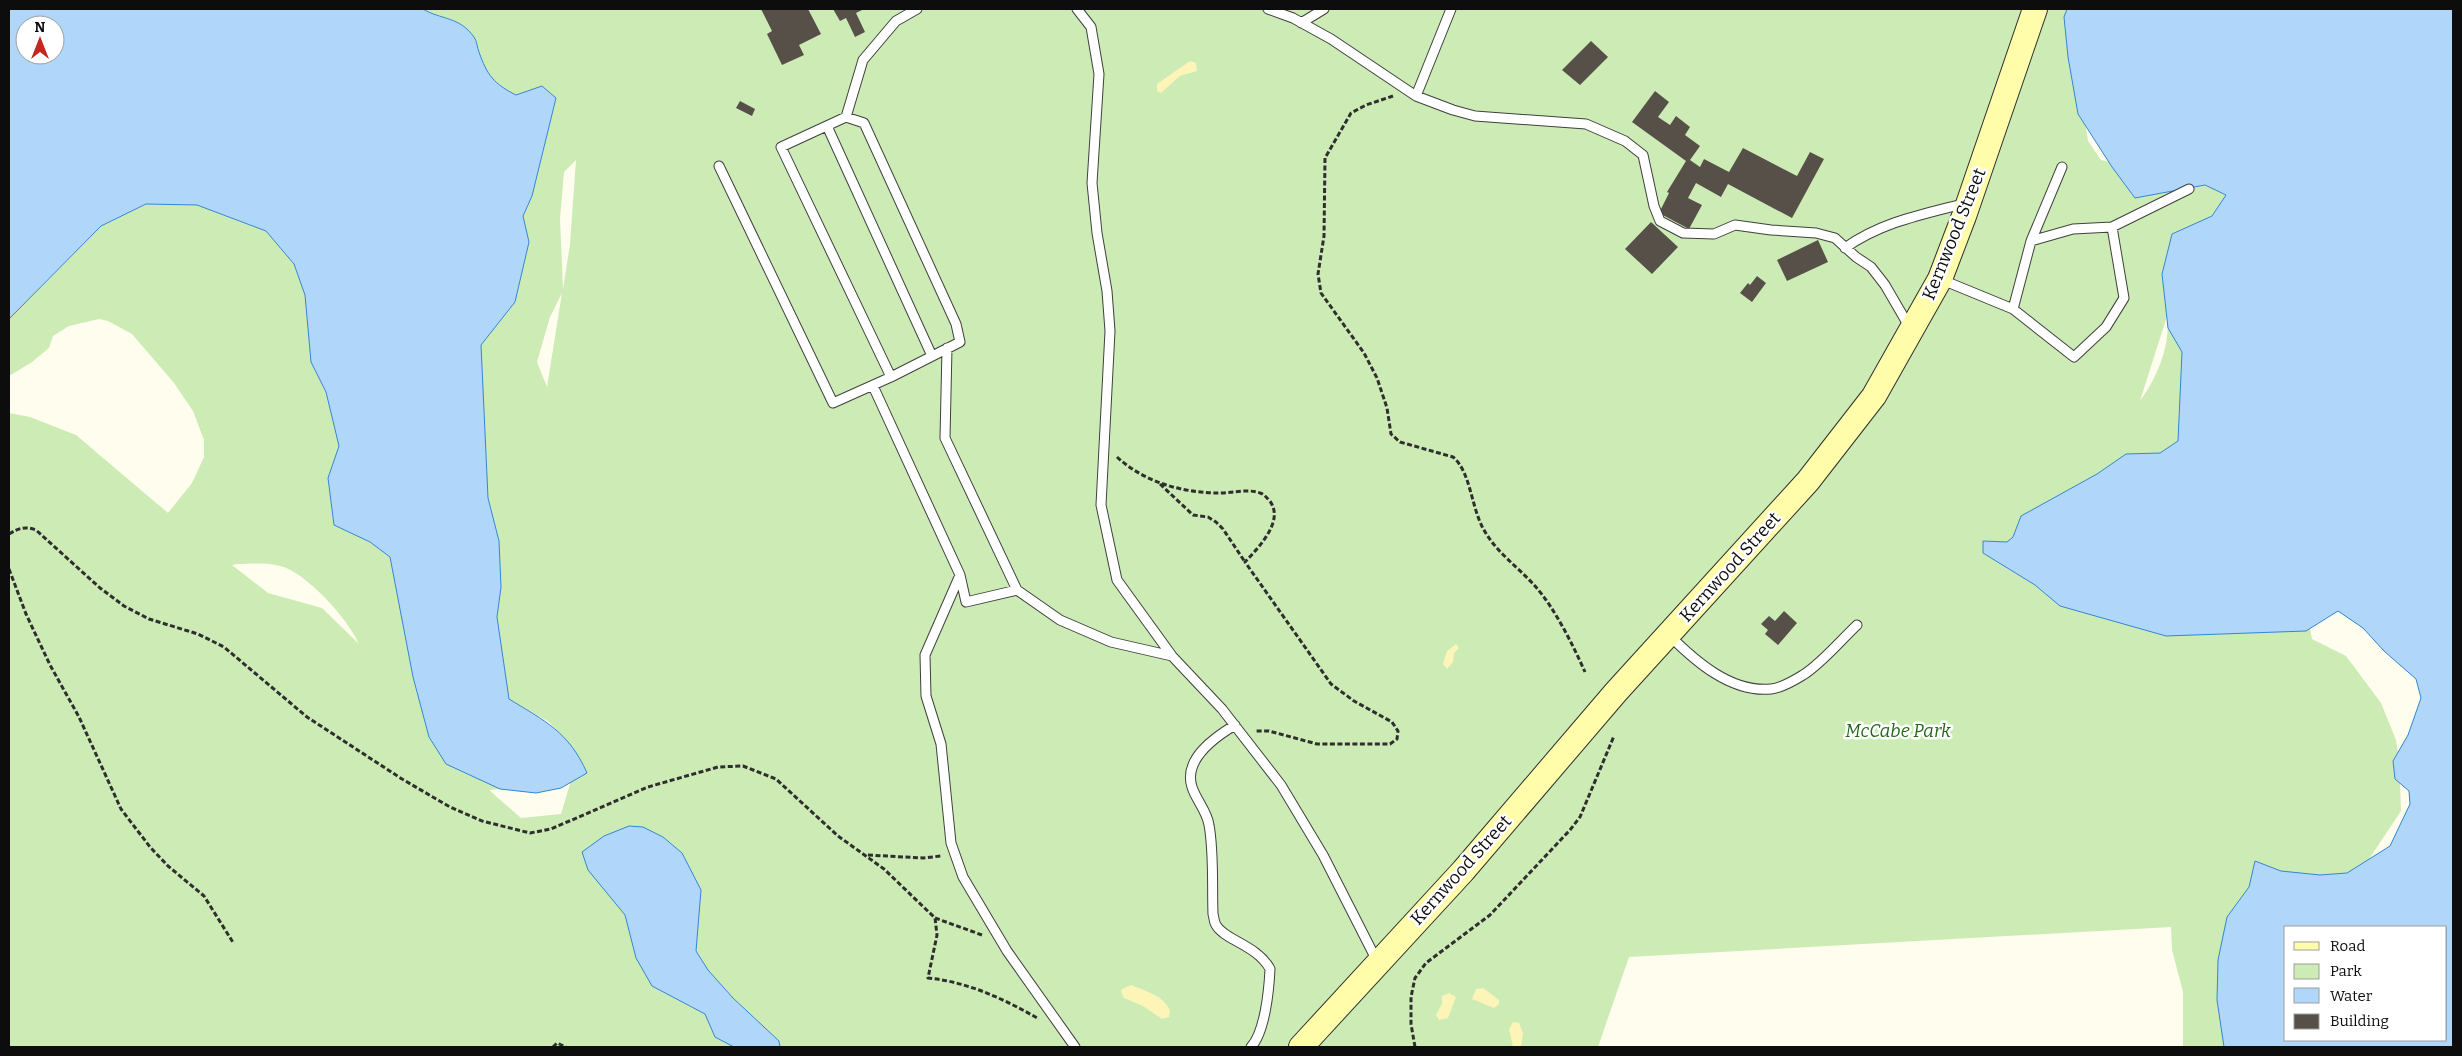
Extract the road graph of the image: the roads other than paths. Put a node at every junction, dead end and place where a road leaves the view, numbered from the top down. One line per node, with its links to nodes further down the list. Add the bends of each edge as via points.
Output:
1 (917, 9): 9 (lane, via 896,21 863,60)
2 (1077, 9): 29 (lane, via 1091,27 1100,74 1092,183 1110,331 1101,505 1117,580)
3 (1268, 9): 7 (lane)
4 (1324, 9): 7 (lane)
5 (1451, 9): 8 (lane)
6 (2035, 9): 14 (main road, Kernwood Street)
7 (1301, 23): 8 (lane, via 1331,39)
8 (1416, 96): 17 (lane, via 1475,116 1586,124 1624,141 1643,155 1660,221 1683,233 1714,234 1735,225 1751,226 1816,233 1835,238)
9 (846, 117): 10 (lane); 21 (lane, via 864,123 956,324 960,342)
10 (827, 126): 22 (lane); 23 (lane, via 781,146)
11 (719, 166): 24 (lane, via 833,403)
12 (2062, 166): 16 (lane)
13 (2189, 189): 15 (lane)
14 (1969, 202): 17 (lane, via 1896,222 1865,234); 18 (main road, Kernwood Street)
15 (2112, 227): 16 (lane, via 2073,228); 19 (lane, via 2124,298 2106,328 2074,357)
16 (2031, 241): 19 (lane)
17 (1846, 248): 20 (lane, via 1871,267)
18 (1940, 279): 19 (lane); 20 (main road, Kernwood Street)
19 (2012, 309)
20 (1912, 330): 28 (main road, Kernwood Street, via 1874,396 1808,481)
21 (947, 348): 22 (lane); 26 (lane, via 945,438)
22 (932, 356): 23 (lane)
23 (891, 377): 24 (lane)
24 (873, 386): 25 (lane)
25 (960, 575): 26 (lane, via 966,602); 32 (lane, via 925,655 926,696 941,744 951,843 963,877 1001,942)
26 (1017, 590): 29 (lane, via 1060,620 1103,639)
27 (1857, 625): 28 (lane, via 1804,674 1773,689 1748,688 1714,672 1690,657)
28 (1668, 634): 31 (main road, Kernwood Street, via 1463,871)
29 (1172, 656): 30 (lane)
30 (1235, 725): 31 (lane, via 1281,785 1314,839); 33 (lane, via 1205,747 1196,758 1191,775 1192,786 1209,825 1216,926 1257,952 1270,969 1269,990 1260,1028)
31 (1378, 963): 34 (main road, Kernwood Street)
32 (1075, 1047)
33 (1251, 1047)
34 (1301, 1047)

